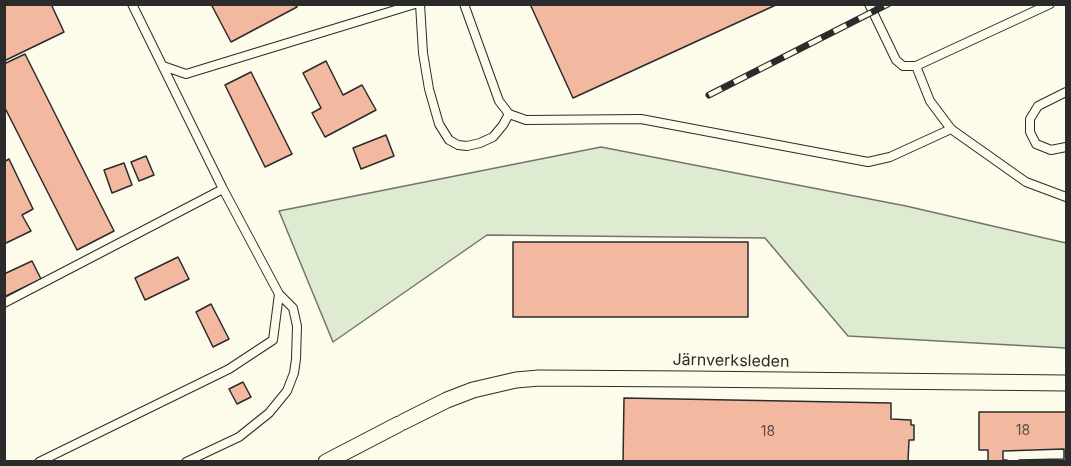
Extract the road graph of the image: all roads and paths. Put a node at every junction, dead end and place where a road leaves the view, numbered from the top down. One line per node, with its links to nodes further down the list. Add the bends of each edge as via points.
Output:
1 (132, 4): 7 (lane)
2 (415, 4): 7 (lane, via 186,74)
3 (420, 4): 10 (lane, via 429,89 439,124 449,140 467,146 480,143 493,137)
4 (464, 4): 10 (lane, via 499,101)
5 (869, 4): 8 (lane, via 896,60 903,66)
6 (1050, 4): 8 (lane)
7 (163, 66): 13 (lane)
8 (916, 66): 11 (lane, via 930,100)
9 (1066, 92): 12 (lane, via 1038,106 1030,119 1030,132 1036,144 1051,150)
10 (509, 114): 11 (lane, via 526,120 641,119 868,162 890,158)
11 (951, 129): 14 (lane, via 1026,182)
12 (1066, 147)
13 (223, 189): 15 (lane); 16 (lane)
14 (1066, 197)
15 (279, 294): 18 (lane, via 273,340 230,369); 19 (lane, via 293,308 297,326 294,373 287,391 269,413 239,437)
16 (4, 303)
17 (1066, 383): 20 (street, Järnverksleden, via 516,380 447,400)
18 (39, 462)
19 (186, 462)
20 (326, 462)

